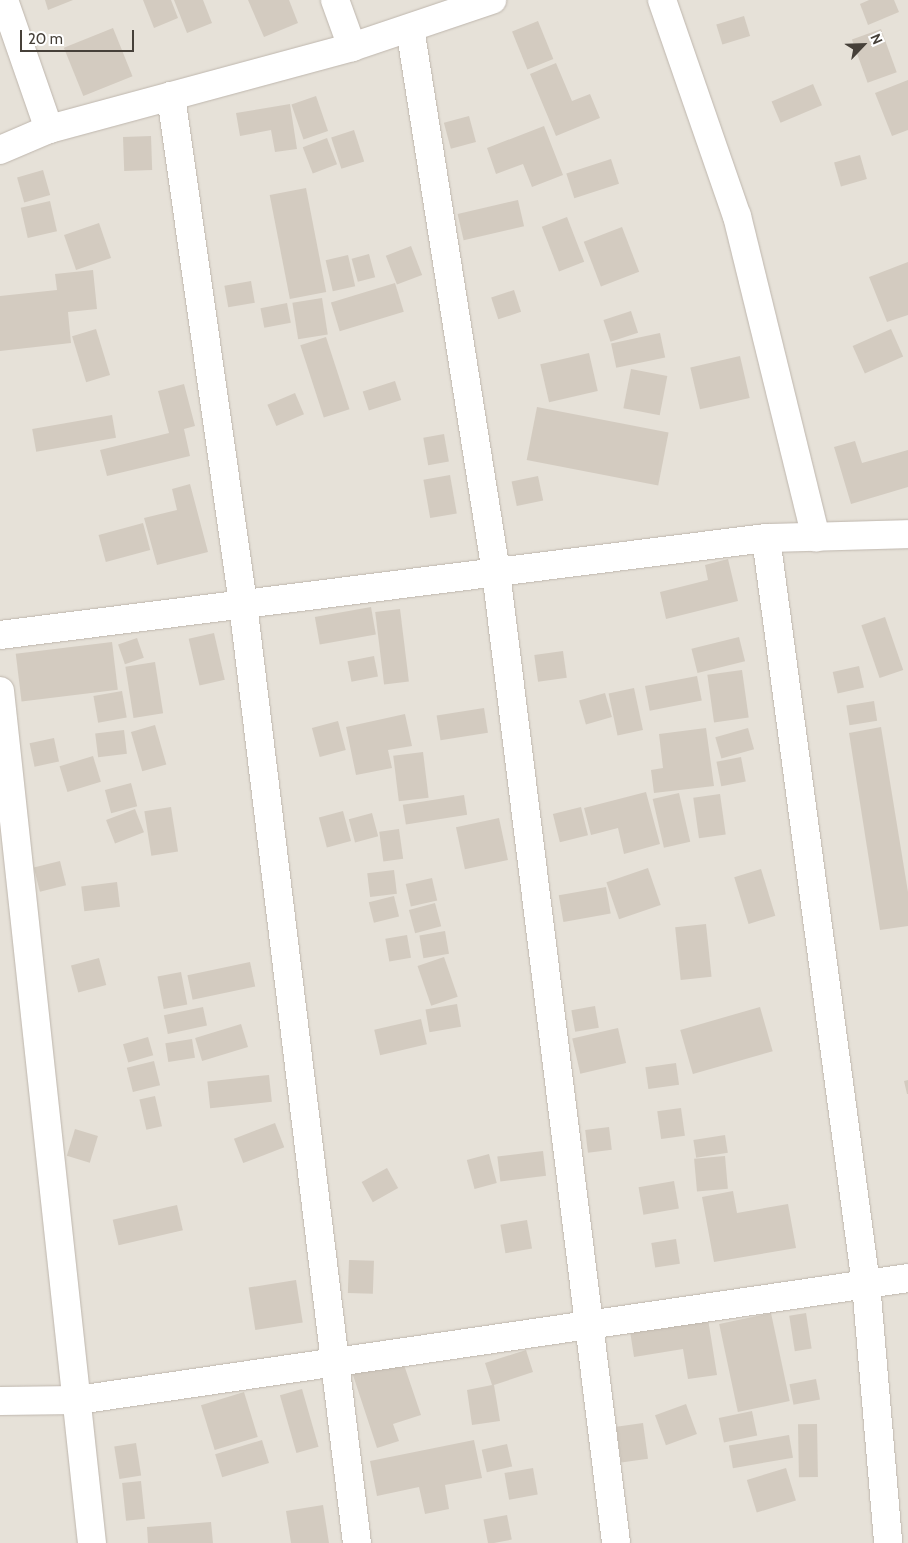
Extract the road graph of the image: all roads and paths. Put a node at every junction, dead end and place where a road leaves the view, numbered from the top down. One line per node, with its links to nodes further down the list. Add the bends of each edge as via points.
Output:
1 (4, 0): 8 (street)
2 (336, 0): 6 (street)
3 (492, 0): 5 (street)
4 (662, 0): 11 (street, via 737,216)
5 (410, 28): 6 (street); 13 (street)
6 (352, 47): 7 (street)
7 (171, 96): 8 (street); 14 (street)
8 (49, 129): 9 (street)
9 (0, 150)
10 (908, 534): 11 (street)
11 (816, 537): 12 (street)
12 (766, 538): 13 (street); 18 (street)
13 (496, 572): 14 (street); 19 (street)
14 (243, 604): 15 (street); 20 (street)
15 (0, 636)
16 (0, 691): 21 (street)
17 (908, 1278): 18 (street)
18 (866, 1284): 19 (street); 26 (street)
19 (588, 1324): 20 (street); 25 (street)
20 (338, 1362): 21 (street); 24 (street)
21 (78, 1400): 22 (street); 23 (street)
22 (0, 1401)
23 (92, 1543)
24 (358, 1543)
25 (616, 1543)
26 (888, 1543)

